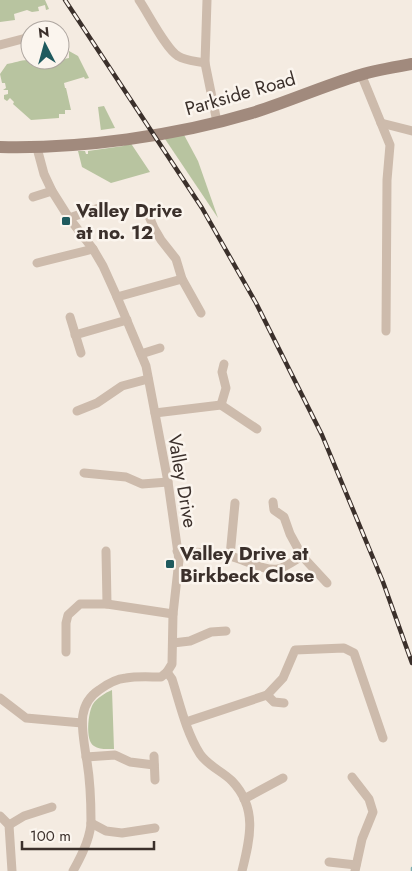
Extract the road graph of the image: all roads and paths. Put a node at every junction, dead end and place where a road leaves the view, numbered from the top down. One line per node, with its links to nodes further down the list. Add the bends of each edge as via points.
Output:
1 (140, 0): 5 (street, via 176,55)
2 (207, 0): 5 (street)
3 (20, 40): 4 (street)
4 (0, 45)
5 (205, 63): 8 (street)
6 (412, 64): 7 (street, Parkside Road)
7 (361, 74): 8 (street, Parkside Road); 9 (street)
8 (217, 122): 12 (street, Parkside Road, via 76,145)
9 (381, 123): 10 (street); 25 (street, via 390,145)
10 (412, 131)
11 (0, 147): 12 (street, Parkside Road)
12 (37, 148): 13 (street, Valley Drive)
13 (52, 191): 14 (street); 17 (street, Valley Drive)
14 (33, 197)
15 (99, 208): 17 (street)
16 (148, 214): 20 (street, via 161,240 176,259)
17 (69, 218): 18 (street, Valley Drive)
18 (93, 249): 19 (street); 21 (street, Valley Drive)
19 (37, 264)
20 (182, 279): 21 (street); 22 (street)
21 (117, 296): 24 (street, Valley Drive)
22 (201, 313)
23 (70, 317): 26 (street)
24 (127, 320): 26 (street); 29 (street, Valley Drive)
25 (386, 331)
26 (75, 336): 28 (street)
27 (160, 348): 29 (street)
28 (81, 353)
29 (141, 354): 31 (street, Valley Drive)
30 (224, 364): 32 (street, via 222,372 226,388)
31 (148, 379): 33 (street, via 122,386 97,403); 34 (street, Valley Drive)
32 (222, 405): 34 (street, Valley Drive); 35 (street)
33 (77, 411)
34 (154, 413): 37 (street, Valley Drive)
35 (256, 429)
36 (84, 473): 37 (street, via 126,478 142,484)
37 (168, 482): 41 (street, Valley Drive)
38 (274, 502): 43 (street, via 274,510 284,517)
39 (235, 503): 42 (street)
40 (106, 551): 45 (street)
41 (178, 551): 42 (street); 46 (street, Valley Drive)
42 (230, 556): 43 (street, via 261,568 278,569)
43 (302, 556): 44 (street)
44 (327, 583)
45 (107, 604): 46 (street); 49 (street, via 80,604 68,615)
46 (173, 614): 48 (street, Valley Drive)
47 (226, 631): 48 (street)
48 (173, 643): 50 (street, Valley Drive, via 172,664)
49 (66, 652)
50 (167, 672): 54 (street); 55 (street, via 161,677 129,677 103,686 84,707)
51 (267, 695): 53 (street, via 274,702); 54 (street); 56 (street, via 283,678 295,650 344,648 354,653)
52 (0, 698): 55 (street, via 26,718)
53 (284, 703)
54 (186, 722): 61 (street, via 201,755 209,765 232,780)
55 (82, 723): 57 (street)
56 (383, 738)
57 (86, 757): 60 (street, via 115,755 130,762 154,761); 64 (street)
58 (352, 777): 68 (street, via 369,798 373,812)
59 (283, 778): 61 (street)
60 (155, 780)
61 (244, 799): 71 (street, via 251,829)
62 (52, 807): 65 (street, via 24,816)
63 (0, 816): 65 (street)
64 (91, 823): 66 (street, via 106,831); 70 (street, via 83,853)
65 (9, 826): 69 (street)
66 (155, 828)
67 (329, 862): 68 (street)
68 (355, 868)
69 (12, 871)
70 (73, 871)
71 (242, 871)

